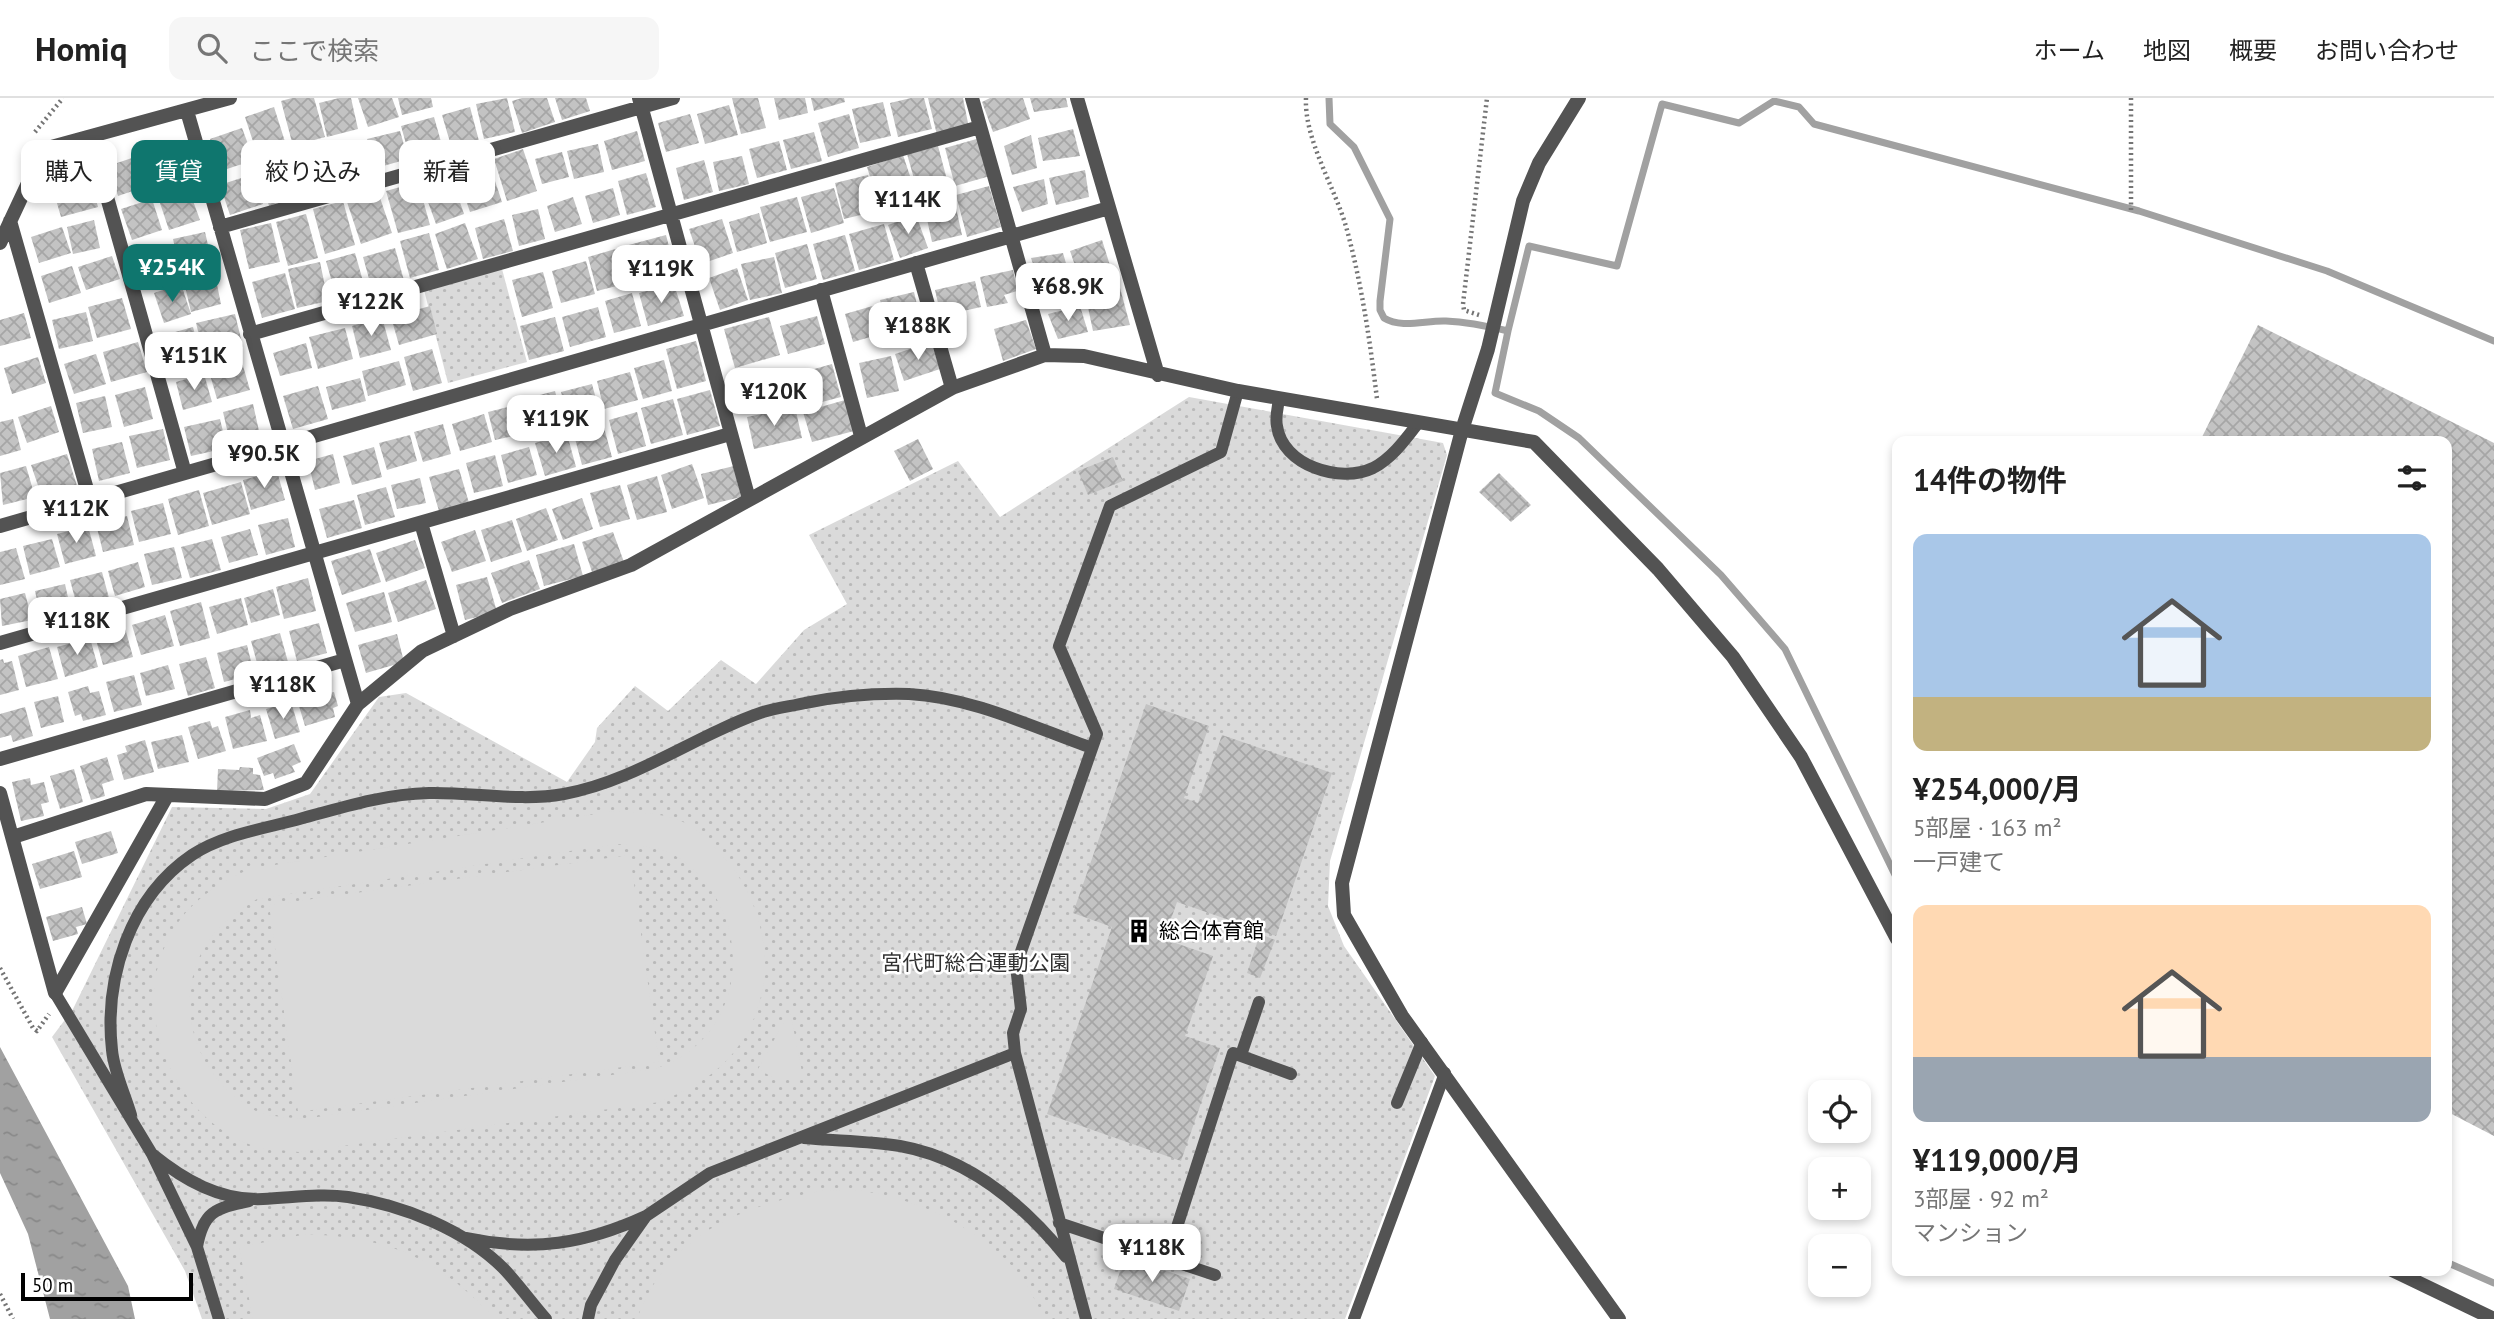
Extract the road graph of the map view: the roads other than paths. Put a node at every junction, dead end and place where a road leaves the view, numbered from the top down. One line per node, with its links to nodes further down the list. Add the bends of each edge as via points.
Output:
1 (230, 98): 7 (street)
2 (673, 98): 6 (street)
3 (972, 98): 8 (street)
4 (1077, 98): 10 (street)
5 (1579, 98): 26 (street, via 1539,163 1523,201 1496,317)
6 (640, 102): 11 (street); 13 (street)
7 (187, 111): 9 (street); 13 (street)
8 (980, 127): 11 (street); 14 (street)
9 (90, 137): 12 (street, via 44,149); 30 (street)
10 (1109, 208): 14 (street); 21 (street)
11 (672, 214): 18 (street); 19 (street)
12 (10, 220): 15 (street); 32 (street)
13 (219, 227): 19 (street)
14 (1011, 236): 16 (street); 20 (street)
15 (0, 243)
16 (916, 263): 17 (street); 22 (street)
17 (821, 290): 18 (street); 28 (street)
18 (702, 323): 27 (street); 29 (street)
19 (250, 334): 29 (street)
20 (1045, 355): 21 (street, via 1084,356); 22 (street)
21 (1158, 375): 23 (street)
22 (952, 388): 28 (street)
23 (1238, 391): 24 (street); 40 (lane, via 1221,452 1110,506 1059,646 1097,734)
24 (1279, 399): 25 (street); 25 (lane, via 1276,424 1281,440 1310,466 1331,474 1372,468 1398,449)
25 (1418, 423): 26 (street)
26 (1462, 430): 45 (street, via 1534,442 1666,579 1733,657 1801,757); 48 (street, via 1342,883 1344,915)
27 (730, 434): 31 (street); 33 (street)
28 (861, 436): 31 (street)
29 (281, 446): 30 (street); 35 (street)
30 (185, 473): 32 (street)
31 (748, 499): 36 (street, via 631,565 510,609)
32 (90, 500): 34 (street)
33 (421, 523): 35 (street); 36 (street)
34 (0, 526)
35 (314, 554): 37 (street); 38 (street)
36 (454, 636): 39 (street, via 422,651)
37 (0, 643)
38 (345, 660): 39 (street); 41 (street)
39 (358, 704): 43 (street, via 306,783 265,799)
40 (1092, 748): 49 (lane, via 1016,966 1021,1009 1013,1033); 54 (lane, via 974,707 912,694 846,695 763,712 629,774 565,794 382,797 225,839 193,854 164,877 142,906 115,975 109,1010 112,1054)
41 (0, 759)
42 (0, 793): 44 (street)
43 (167, 796): 44 (street, via 146,794); 46 (street)
44 (13, 837): 46 (street)
45 (1892, 930)
46 (55, 993): 54 (lane)
47 (1259, 1002): 50 (lane)
48 (1422, 1042): 51 (street); 53 (lane)
49 (1015, 1053): 55 (lane); 59 (lane)
50 (1241, 1055): 52 (lane); 62 (lane, via 1233,1053)
51 (1445, 1073): 70 (lane); 71 (street)
52 (1291, 1074)
53 (1397, 1103)
54 (131, 1115): 56 (lane)
55 (801, 1138): 58 (lane, via 710,1173); 63 (lane, via 902,1146 962,1168 1039,1223)
56 (152, 1154): 57 (lane, via 180,1177 219,1194); 61 (lane)
57 (259, 1199): 60 (lane, via 346,1197 390,1206); 61 (lane, via 209,1214 200,1227)
58 (646, 1216): 60 (lane, via 576,1241 501,1245); 68 (lane, via 615,1260)
59 (1059, 1223): 62 (lane); 63 (lane)
60 (462, 1236): 67 (lane, via 504,1269)
61 (197, 1247): 66 (lane)
62 (1167, 1258): 64 (lane)
63 (1071, 1262): 69 (lane)
64 (1216, 1275)
65 (2404, 1276): 72 (street)
66 (219, 1319)
67 (546, 1319)
68 (588, 1319)
69 (1086, 1319)
70 (1354, 1319)
71 (1619, 1319)
72 (2494, 1319)

